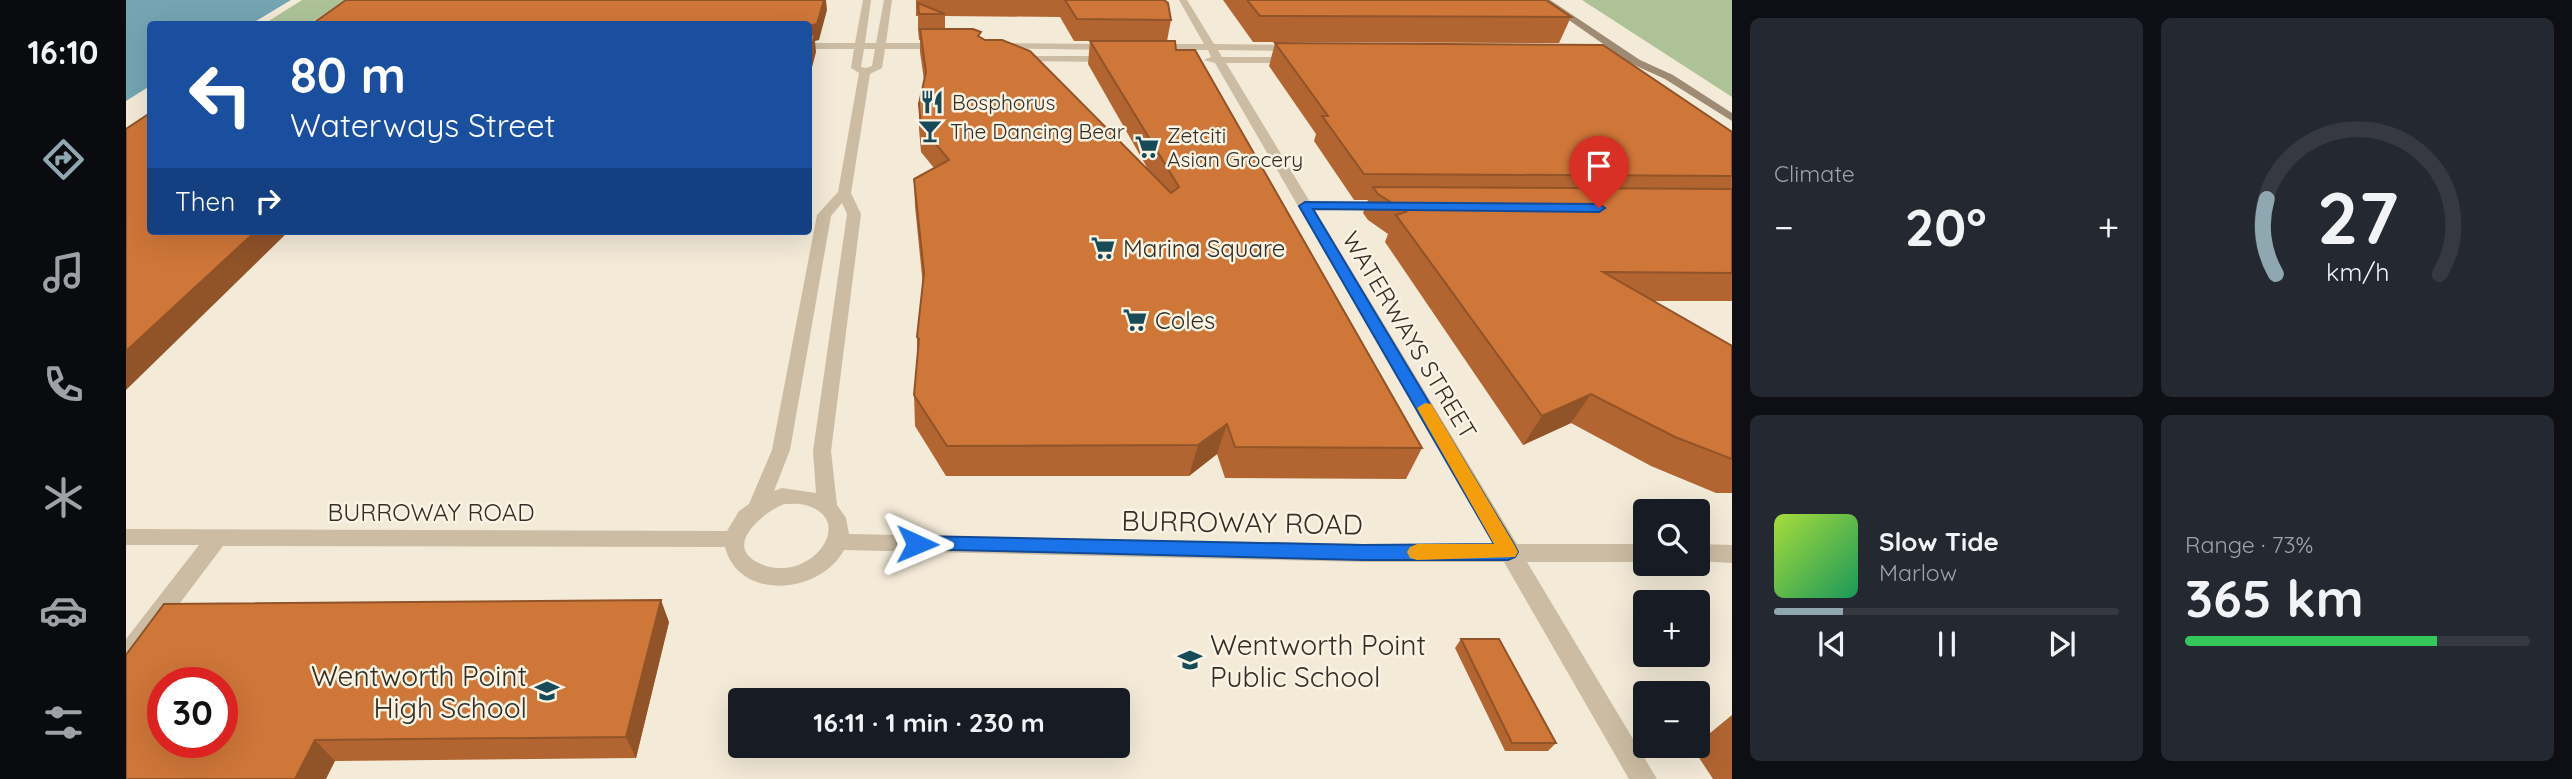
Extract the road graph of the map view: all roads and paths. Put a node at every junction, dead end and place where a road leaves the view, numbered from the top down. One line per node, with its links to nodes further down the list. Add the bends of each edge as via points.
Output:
1 (867, 0): 14 (street)
2 (888, 0): 15 (street)
3 (1183, 0): 10 (street, WATERWAYS STREET)
4 (1545, 0): 13 (street)
5 (812, 46): 14 (street)
6 (958, 46): 15 (street)
7 (984, 46): 8 (street)
8 (1130, 47)
9 (1143, 47): 10 (street)
10 (1211, 47): 11 (street); 20 (street, WATERWAYS STREET)
11 (1304, 48)
12 (1594, 49): 13 (street)
13 (1616, 49): 23 (street)
14 (858, 52): 15 (street); 24 (street, via 856,68)
15 (881, 52): 16 (street); 24 (street, via 877,68)
16 (906, 58)
17 (998, 58): 18 (street)
18 (1121, 59)
19 (1190, 60): 20 (street)
20 (1218, 60): 21 (street); 28 (street, WATERWAYS STREET)
21 (1311, 60)
22 (1611, 62): 23 (street)
23 (1636, 62): 25 (street); 26 (street, via 1670,77)
24 (866, 72): 27 (street)
25 (1657, 85)
26 (1730, 115)
27 (844, 193): 30 (street, via 824,215 781,450); 31 (street, via 853,214 821,451)
28 (1305, 206): 29 (street); 36 (street, WATERWAYS STREET)
29 (1401, 206)
30 (758, 505): 31 (street, via 794,495); 34 (street, via 741,520)
31 (827, 505): 35 (street, via 841,528)
32 (126, 537): 33 (street, BURROWAY ROAD)
33 (218, 537): 34 (street, BURROWAY ROAD); 40 (street)
34 (735, 539): 35 (street, via 743,564 787,578 820,566)
35 (838, 542): 36 (street, BURROWAY ROAD)
36 (1508, 552): 37 (street, BURROWAY ROAD); 41 (street, WATERWAYS STREET)
37 (1633, 553)
38 (1710, 553): 39 (street)
39 (1732, 554)
40 (126, 657)
41 (1644, 779)

